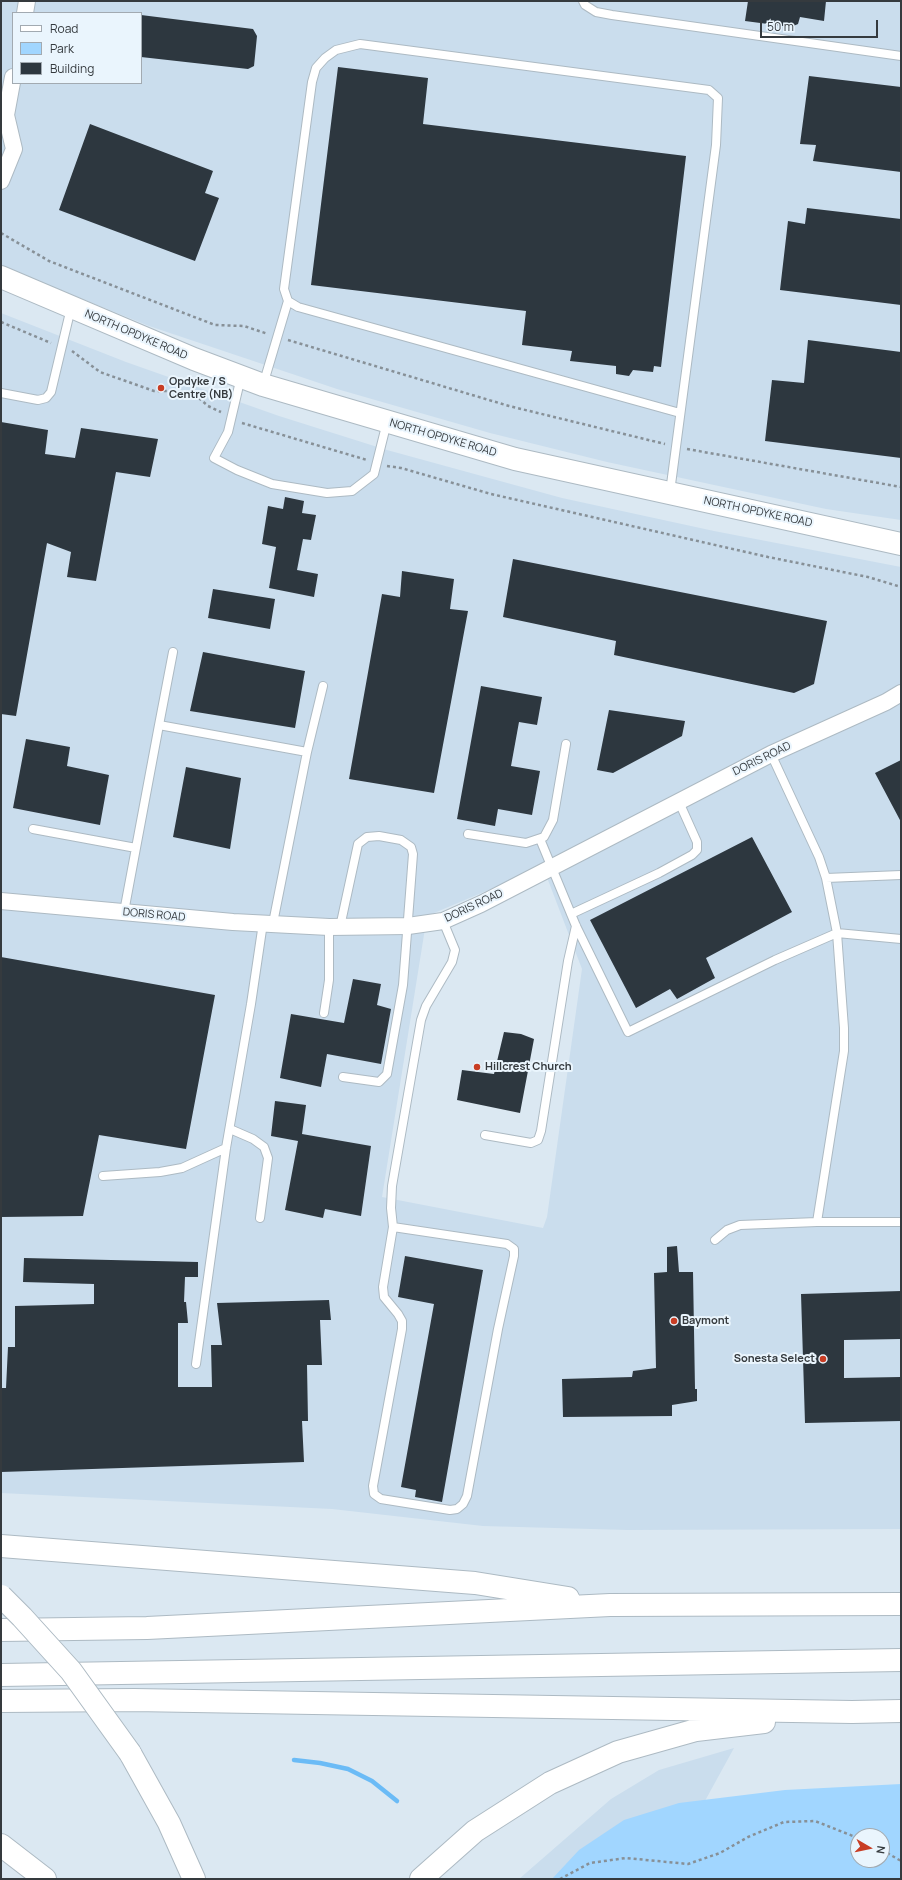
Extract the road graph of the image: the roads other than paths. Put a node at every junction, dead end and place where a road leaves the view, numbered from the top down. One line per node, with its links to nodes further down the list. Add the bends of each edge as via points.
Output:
1 (27, 1): 3 (street)
2 (583, 1): 4 (lane, via 584,5 596,12 612,15)
3 (25, 12)
4 (901, 56)
5 (12, 81): 6 (street)
6 (4, 117): 7 (street, via 14,149)
7 (1, 181)
8 (1, 277): 10 (main road, NORTH OPDYKE ROAD)
9 (288, 301): 12 (lane); 14 (lane, via 298,307); 14 (lane, via 284,289 312,82 316,68 336,50 360,44 709,90 718,98 716,145)
10 (71, 307): 11 (main road, NORTH OPDYKE ROAD); 13 (lane, via 51,392 46,398 38,400)
11 (241, 376): 12 (main road, NORTH OPDYKE ROAD); 15 (lane, via 228,432 214,458 272,484 327,493 352,491 374,474)
12 (263, 385): 15 (main road, NORTH OPDYKE ROAD)
13 (1, 393)
14 (680, 413): 16 (lane)
15 (387, 422): 16 (main road, NORTH OPDYKE ROAD, via 515,459)
16 (670, 493): 17 (main road, NORTH OPDYKE ROAD)
17 (901, 544)
18 (173, 652): 21 (lane)
19 (323, 686): 23 (lane)
20 (901, 693): 24 (street, DORIS ROAD)
21 (159, 726): 23 (lane); 29 (lane)
22 (566, 744): 28 (lane, via 553,820 544,837)
23 (308, 752): 37 (lane)
24 (771, 754): 25 (street, DORIS ROAD); 32 (lane, via 819,857)
25 (679, 802): 30 (street, DORIS ROAD); 35 (lane, via 697,842 697,850 659,873)
26 (33, 829): 29 (lane)
27 (468, 834): 28 (lane, via 526,843)
28 (540, 839): 30 (lane)
29 (136, 848): 34 (lane)
30 (552, 867): 35 (lane); 36 (street, DORIS ROAD, via 482,904)
31 (901, 874): 32 (lane)
32 (826, 878): 41 (lane)
33 (1, 901): 34 (street, DORIS ROAD)
34 (124, 912): 37 (street, DORIS ROAD)
35 (571, 914): 39 (lane)
36 (443, 921): 38 (street, DORIS ROAD); 52 (lane, via 455,950 452,962 426,1006 421,1020 392,1186)
37 (268, 923): 40 (street, DORIS ROAD); 45 (lane)
38 (408, 926): 40 (street, DORIS ROAD); 40 (lane, via 413,854 411,847 402,840 379,836 367,837 358,844); 44 (lane, via 404,985 387,1074 379,1082)
39 (576, 926): 41 (lane, via 628,1032 775,960); 46 (lane, via 538,1140 531,1143)
40 (335, 927): 43 (lane)
41 (837, 933): 42 (lane); 50 (lane, via 844,1051)
42 (901, 939)
43 (324, 1013)
44 (343, 1077)
45 (230, 1129): 47 (lane); 49 (lane, via 252,1138 264,1147 268,1158)
46 (485, 1135)
47 (226, 1148): 48 (lane, via 182,1168); 54 (lane)
48 (103, 1176)
49 (260, 1218)
50 (817, 1222): 51 (lane); 53 (lane, via 740,1224)
51 (901, 1222)
52 (393, 1227): 52 (lane, via 383,1287 384,1297 402,1321 402,1329 372,1486 374,1494 381,1499 457,1509 467,1496 514,1249 508,1244)
53 (715, 1240)
54 (196, 1364)
55 (1, 1546): 58 (main road, via 475,1583)
56 (1, 1596): 68 (main road, bridge, via 70,1671 130,1753 169,1823)
57 (901, 1604): 58 (main road)
58 (610, 1605): 59 (main road, via 147,1628)
59 (1, 1630)
60 (901, 1660): 61 (main road)
61 (1, 1674)
62 (1, 1701): 64 (main road, via 142,1700)
63 (901, 1711): 64 (main road)
64 (852, 1712): 69 (main road, via 696,1730 618,1752 550,1783 476,1831)
65 (1, 1845): 66 (main road)
66 (9, 1855): 67 (main road)
67 (45, 1879)
68 (194, 1879)
69 (421, 1879)

